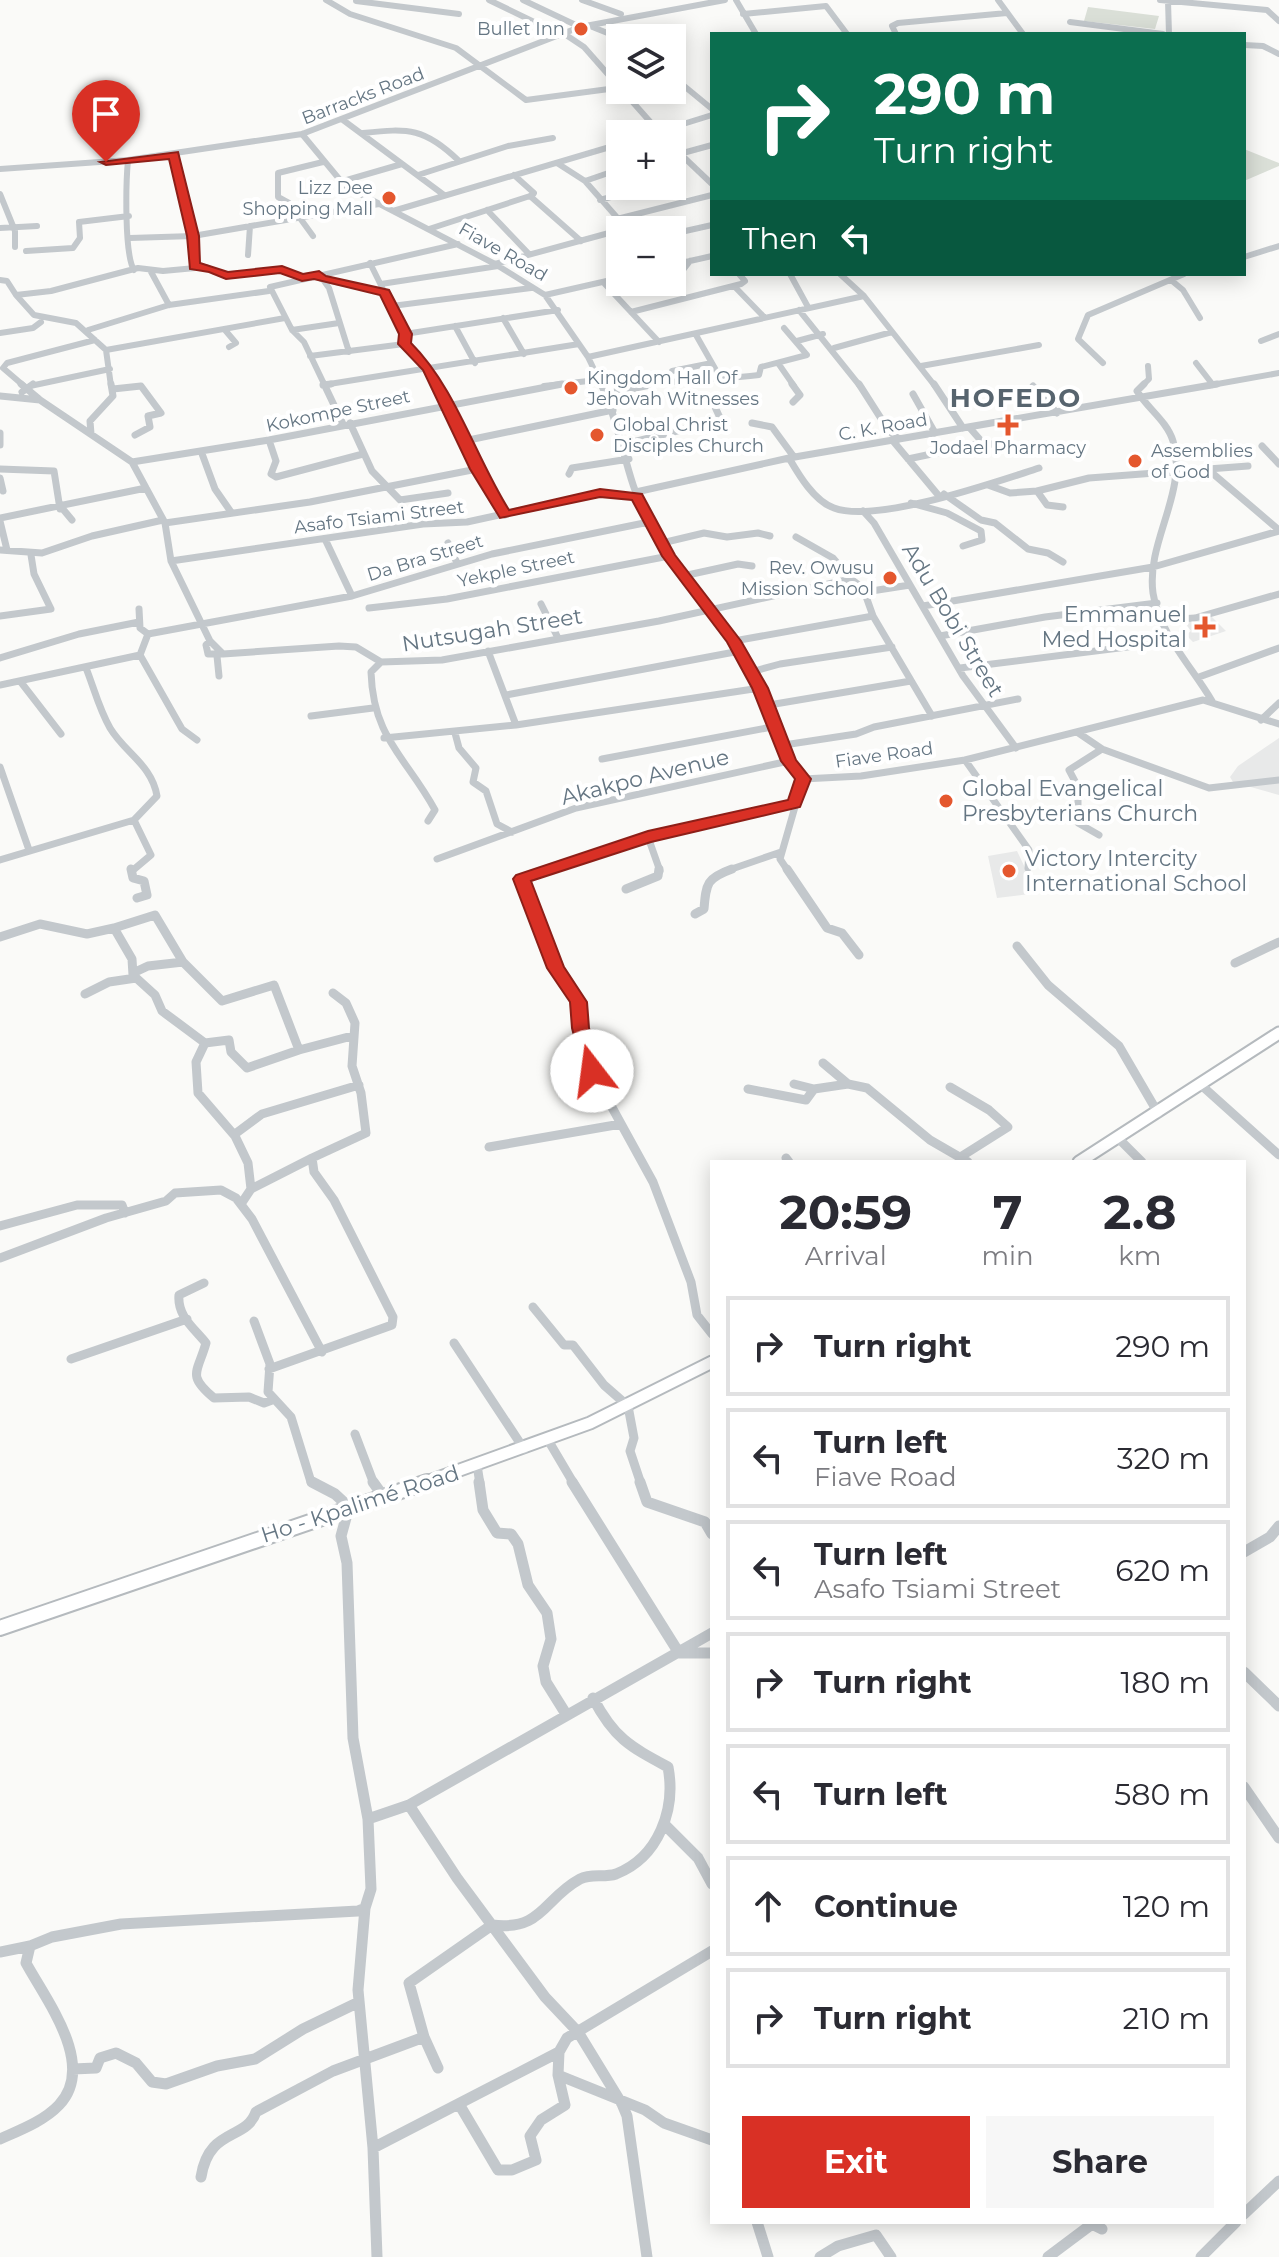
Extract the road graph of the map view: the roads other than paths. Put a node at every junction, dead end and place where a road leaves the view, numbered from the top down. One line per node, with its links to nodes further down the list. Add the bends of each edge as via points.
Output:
1 (326, 0): 12 (street)
2 (357, 0): 12 (street); 14 (street)
3 (489, 0): 28 (street)
4 (523, 0): 20 (street)
5 (582, 0): 16 (street)
6 (725, 0): 16 (street, Barracks Road)
7 (736, 0): 15 (street)
8 (998, 0): 13 (street)
9 (1160, 0): 10 (street)
10 (1168, 1): 17 (street, via 1267,10); 27 (street)
11 (615, 2): 16 (street)
12 (338, 8): 31 (street, via 456,48)
13 (1007, 13): 24 (street, via 898,23 892,26); 25 (street)
14 (459, 14)
15 (743, 14): 22 (street); 23 (street, via 826,6)
16 (623, 15): 19 (street, Barracks Road)
17 (1279, 21)
18 (1070, 22): 26 (street)
19 (589, 25): 20 (street, Barracks Road); 21 (street)
20 (580, 27): 28 (street, Barracks Road)
21 (606, 32)
22 (755, 32)
23 (846, 32)
24 (895, 32)
25 (1021, 32)
26 (1150, 32)
27 (1166, 32)
28 (561, 34): 31 (street, Barracks Road); 32 (street, via 584,47)
29 (1246, 45): 30 (street)
30 (1277, 50)
31 (482, 65): 33 (street, via 526,100); 38 (street, Barracks Road)
32 (606, 71)
33 (606, 89)
34 (686, 89): 36 (street)
35 (635, 104): 39 (street)
36 (710, 110)
37 (710, 113): 40 (street)
38 (343, 120): 41 (street); 42 (street, Barracks Road)
39 (649, 120)
40 (686, 122)
41 (363, 133): 52 (street, via 412,127 434,137); 55 (street)
42 (302, 134): 48 (street, Barracks Road); 53 (street, Fiave Road)
43 (553, 138): 52 (street)
44 (710, 146): 46 (street)
45 (606, 148): 54 (street)
46 (703, 148): 47 (street); 49 (street)
47 (686, 152)
48 (174, 155): 51 (street, Barracks Road); 86 (street)
49 (710, 155)
50 (686, 159): 58 (street)
51 (128, 160): 57 (street, Barracks Road); 74 (street, via 124,197)
52 (459, 161): 60 (street)
53 (323, 162): 63 (street, Fiave Road); 77 (street, via 278,173 278,197 289,203)
54 (557, 163): 61 (street); 62 (street)
55 (402, 164): 60 (street); 63 (street)
56 (710, 168): 58 (street)
57 (0, 169)
58 (700, 171): 64 (street)
59 (606, 174): 62 (street)
60 (418, 175): 66 (street)
61 (514, 175): 66 (street); 67 (street, via 534,193)
62 (585, 181): 70 (street)
63 (340, 182): 71 (street, Fiave Road)
64 (710, 182)
65 (0, 194): 79 (street)
66 (444, 195): 73 (street)
67 (530, 196): 72 (street); 89 (street)
68 (710, 196): 76 (street)
69 (606, 198): 70 (street)
70 (600, 200): 75 (street)
71 (379, 204): 73 (street, Fiave Road); 77 (street)
72 (487, 210): 83 (street); 94 (street)
73 (393, 211): 83 (street, Fiave Road)
74 (129, 216): 88 (street); 93 (street, via 79,222 80,238 73,248)
75 (614, 216)
76 (629, 216)
77 (298, 219): 81 (street); 87 (street)
78 (710, 225): 84 (street)
79 (12, 226): 80 (street); 82 (street); 92 (street)
80 (37, 226)
81 (250, 226): 86 (street); 95 (street)
82 (0, 228)
83 (429, 229): 90 (street, Fiave Road)
84 (686, 231)
85 (606, 234): 89 (street)
86 (193, 236): 88 (street); 103 (street)
87 (313, 236)
88 (130, 238): 104 (street)
89 (581, 241): 94 (street)
90 (458, 244): 100 (street); 101 (street, Fiave Road)
91 (1279, 246): 97 (street)
92 (15, 247)
93 (26, 251)
94 (529, 254): 101 (street)
95 (248, 255)
96 (710, 256): 98 (street)
97 (1246, 256)
98 (690, 261): 99 (street); 102 (street)
99 (686, 262)
100 (370, 263): 110 (street); 116 (street)
101 (496, 265): 116 (street); 118 (street, Fiave Road)
102 (686, 266)
103 (194, 267): 105 (street); 111 (street, via 226,276 277,269)
104 (134, 270): 105 (street); 121 (street)
105 (150, 270): 124 (street)
106 (740, 276): 117 (street, via 745,282)
107 (791, 276): 126 (street)
108 (842, 276): 123 (street)
109 (1180, 276): 113 (street)
110 (320, 277): 111 (street); 120 (street); 135 (street, via 329,288)
111 (302, 278): 119 (street, via 277,283)
112 (0, 280): 121 (street, via 7,281)
113 (1171, 280): 133 (street); 164 (street, via 1088,315 1078,339)
114 (606, 281): 115 (street)
115 (603, 282): 122 (street); 129 (street)
116 (381, 284): 120 (street)
117 (734, 286): 129 (street); 130 (street)
118 (531, 288): 122 (street, Fiave Road); 125 (street)
119 (269, 291): 124 (street); 131 (street)
120 (385, 292): 125 (street)
121 (16, 295): 134 (street)
122 (545, 295): 127 (street, Fiave Road)
123 (864, 296): 126 (street); 141 (street)
124 (169, 305): 138 (street)
125 (392, 306): 143 (street)
126 (808, 307): 128 (street)
127 (558, 310): 132 (street); 152 (street, Fiave Road)
128 (799, 310): 130 (street); 144 (street)
129 (631, 312): 150 (street)
130 (764, 317): 146 (street)
131 (285, 318): 139 (street); 140 (street)
132 (503, 318): 136 (street); 158 (street)
133 (1200, 318)
134 (41, 322): 138 (street, via 76,323); 142 (street)
135 (339, 323): 140 (street); 157 (street)
136 (455, 326): 143 (street); 161 (street)
137 (784, 328): 148 (street)
138 (88, 330): 147 (street)
139 (225, 330): 154 (street, via 236,343); 156 (street)
140 (292, 330): 159 (street)
141 (892, 332): 155 (street); 166 (street)
142 (0, 333)
143 (405, 334): 151 (street)
144 (823, 334): 148 (street); 155 (street)
145 (1279, 334): 149 (street)
146 (696, 335): 150 (street); 162 (street)
147 (95, 340): 156 (street); 177 (street, via 7,363 3,368)
148 (797, 341): 163 (street, via 807,355)
149 (1261, 341)
150 (659, 342): 160 (street)
151 (404, 344): 157 (street); 168 (street)
152 (579, 344): 158 (street); 160 (street, Fiave Road)
153 (1039, 345): 166 (street)
154 (229, 347)
155 (834, 348): 198 (street)
156 (106, 350): 169 (street)
157 (349, 352): 159 (street)
158 (524, 354): 161 (street)
159 (310, 356): 174 (street)
160 (588, 357): 173 (street, Fiave Road)
161 (475, 363): 168 (street)
162 (712, 363): 170 (street); 172 (street)
163 (778, 363): 172 (street, via 761,367 759,375); 185 (street, via 800,395)
164 (1103, 363)
165 (1196, 363): 175 (street)
166 (921, 366): 192 (street)
167 (1148, 366): 183 (street, via 1149,379 1137,391)
168 (428, 368): 174 (street); 186 (street)
169 (110, 369): 177 (street); 178 (street)
170 (672, 371)
171 (1279, 373): 175 (street, C. K. Road)
172 (721, 379): 179 (street, via 673,380)
173 (597, 380): 179 (street, Fiave Road); 186 (street, Kokompe Street)
174 (323, 385): 190 (street)
175 (1213, 385): 183 (street, C. K. Road)
176 (1033, 386): 189 (street)
177 (25, 389): 182 (street); 184 (street)
178 (113, 389): 195 (street, via 113,396 90,421); 196 (street, via 141,386 161,413 148,416 150,427)
179 (606, 394): 188 (street, Fiave Road)
180 (913, 394): 194 (street)
181 (0, 396): 182 (street)
182 (17, 397): 184 (street)
183 (1141, 398): 189 (street, C. K. Road); 218 (street, via 1173,440)
184 (40, 400): 195 (street)
185 (793, 402)
186 (446, 404): 190 (street, Kokompe Street); 199 (street)
187 (715, 407): 201 (street, via 721,420)
188 (613, 410): 199 (street); 201 (street, Fiave Road)
189 (1057, 413): 192 (street, C. K. Road)
190 (346, 423): 197 (street, Kokompe Street); 206 (street)
191 (752, 423): 207 (street, via 767,423 785,439)
192 (966, 428): 194 (street, C. K. Road); 200 (street)
193 (0, 433): 202 (street)
194 (935, 433): 198 (street, C. K. Road)
195 (91, 434): 210 (street)
196 (135, 435)
197 (269, 440): 205 (street, Kokompe Street); 206 (street, via 276,461 271,474 276,477)
198 (896, 440): 207 (street, C. K. Road); 209 (street)
199 (464, 441): 215 (street)
200 (983, 443): 203 (street); 209 (street)
201 (625, 444): 208 (street, Fiave Road)
202 (0, 445)
203 (999, 445)
204 (1262, 446): 211 (street)
205 (201, 451): 210 (street, Kokompe Street); 232 (street, via 215,489)
206 (363, 454): 222 (street)
207 (791, 457): 226 (street, C. K. Road); 231 (street, via 802,478 830,506)
208 (629, 459): 217 (street, via 572,468); 226 (street, Fiave Road)
209 (908, 459): 227 (street)
210 (132, 462): 221 (street)
211 (1279, 464)
212 (1248, 466): 216 (street)
213 (1039, 468): 220 (street)
214 (0, 469): 230 (street, via 54,471)
215 (477, 469): 222 (street); 233 (street)
216 (1211, 472): 218 (street); 238 (street)
217 (569, 474)
218 (1177, 474): 224 (street, via 1135,472); 252 (street)
219 (0, 478): 223 (street)
220 (988, 485): 224 (street, via 1010,493); 227 (street)
221 (146, 488): 230 (street); 236 (street)
222 (385, 488): 225 (street, via 404,502); 232 (street)
223 (3, 491)
224 (1037, 491): 229 (street, via 1047,505)
225 (448, 493)
226 (636, 494): 233 (street, Asafo Tsiami Street, via 600,493); 237 (street, Fiave Road)
227 (942, 495): 228 (street); 249 (street, via 995,523 1028,549)
228 (908, 502): 231 (street); 244 (street, via 947,513 981,531 982,540)
229 (1063, 507)
230 (61, 508): 234 (street); 235 (street)
231 (863, 511): 255 (street, Adu Bobi Street)
232 (231, 512): 236 (street)
233 (505, 515): 241 (street, Asafo Tsiami Street)
234 (0, 520): 245 (street)
235 (72, 520)
236 (164, 522): 246 (street); 248 (street)
237 (649, 522): 243 (street, Fiave Road); 250 (street, Da Bra Street)
238 (1279, 530): 252 (street)
239 (770, 536): 243 (street, via 699,533)
240 (796, 537): 254 (street, via 837,557)
241 (325, 539): 248 (street, Asafo Tsiami Street); 257 (street)
242 (448, 543): 250 (street)
243 (662, 543): 247 (street, Fiave Road)
244 (963, 546)
245 (3, 550): 246 (street)
246 (31, 555): 265 (street, via 51,609)
247 (669, 556): 253 (street, Fiave Road); 262 (street, Yekple Street, via 447,599)
248 (171, 561): 269 (street)
249 (1063, 562)
250 (457, 563): 257 (street, Da Bra Street)
251 (752, 566): 253 (street)
252 (1153, 567): 259 (street); 261 (street)
253 (683, 576): 264 (street, Fiave Road)
254 (851, 579): 258 (street); 264 (street, Nutsugah Street)
255 (910, 585): 258 (street); 261 (street, Adu Bobi Street)
256 (1279, 594): 267 (street, via 1195,618)
257 (352, 596): 269 (street, Da Bra Street)
258 (866, 596): 266 (street)
259 (1157, 603): 267 (street); 271 (street)
260 (541, 604): 272 (street)
261 (923, 606): 271 (street, Adu Bobi Street)
262 (369, 608)
263 (139, 609): 268 (street)
264 (710, 610): 272 (street, Nutsugah Street); 273 (street, Fiave Road)
265 (0, 616)
266 (873, 616): 273 (street); 275 (street)
267 (1164, 620): 274 (street)
268 (139, 622): 270 (street); 281 (street)
269 (203, 625): 270 (street, Da Bra Street); 280 (street, via 210,641 208,654)
270 (148, 634): 279 (street)
271 (940, 636): 284 (street, Adu Bobi Street)
272 (558, 638): 277 (street, Nutsugah Street)
273 (734, 641): 278 (street, Fiave Road)
274 (1175, 641): 284 (street); 287 (street)
275 (892, 647): 285 (street); 289 (street)
276 (1279, 648): 287 (street)
277 (488, 651): 282 (street, Nutsugah Street, via 410,664); 292 (street)
278 (740, 651): 285 (street, Fiave Road); 292 (street)
279 (140, 655): 283 (street); 309 (street, via 182,729)
280 (220, 655): 282 (street, Nutsugah Street, via 356,647); 286 (street)
281 (0, 658)
282 (381, 662): 298 (street, via 371,672)
283 (86, 668): 288 (street); 320 (street, via 112,733 156,783 157,796)
284 (960, 668): 297 (street, Adu Bobi Street)
285 (751, 672): 291 (street, Fiave Road)
286 (219, 676)
287 (1199, 677): 294 (street)
288 (20, 681): 290 (street); 307 (street)
289 (911, 681): 296 (street); 300 (street)
290 (0, 685)
291 (760, 688): 296 (street, Fiave Road); 303 (street)
292 (506, 695): 303 (street)
293 (1018, 699): 297 (street)
294 (1212, 701): 301 (street); 305 (street, Fiave Road)
295 (1279, 703): 301 (street)
296 (769, 705): 304 (street, Fiave Road)
297 (983, 706): 300 (street); 311 (street, Adu Bobi Street)
298 (373, 708): 299 (street); 308 (street)
299 (311, 716)
300 (932, 716): 310 (street)
301 (1261, 720): 302 (street)
302 (1279, 724)
303 (516, 725): 306 (street)
304 (777, 726): 310 (street, Fiave Road); 313 (street)
305 (1077, 732): 311 (street, Fiave Road); 312 (street)
306 (455, 733): 308 (street); 322 (street, via 459,748 476,768 473,782 486,791 494,820)
307 (61, 734)
308 (384, 738): 321 (street, via 428,795 435,810)
309 (197, 740)
310 (784, 745): 315 (street, Fiave Road)
311 (1016, 748): 314 (street, Fiave Road)
312 (1102, 749): 318 (street, via 1209,788); 323 (street, via 1069,770 1078,787 1078,823)
313 (602, 759)
314 (965, 760): 317 (street, Fiave Road); 329 (street, via 1029,850)
315 (789, 761): 317 (street, Fiave Road); 322 (street, Akakpo Avenue, via 576,808)
316 (0, 767): 325 (street)
317 (803, 779): 319 (street)
318 (1279, 780)
319 (794, 803): 324 (street); 326 (street)
320 (134, 820): 325 (street); 331 (street, via 151,855 131,869 133,878 144,881 147,895)
321 (428, 821)
322 (512, 832): 327 (street, Akakpo Avenue)
323 (1099, 835)
324 (648, 837): 330 (street, via 658,876); 356 (street, via 522,879 556,968 579,1002 592,1071)
325 (29, 850): 328 (street)
326 (781, 852): 332 (street, via 710,877 704,909); 337 (street, via 788,874 827,928 842,933)
327 (437, 859)
328 (0, 860)
329 (1028, 868)
330 (626, 889)
331 (137, 898)
332 (695, 914)
333 (114, 928): 334 (street, via 87,934 40,924); 338 (street, via 155,915); 340 (street, via 132,959)
334 (0, 937)
335 (1279, 942): 339 (street)
336 (1017, 946): 355 (street, via 1048,985 1119,1046)
337 (859, 955)
338 (183, 962): 340 (street, via 148,966); 346 (street, via 222,1001 274,985)
339 (1235, 963)
340 (134, 975): 342 (street); 345 (street, via 155,995 162,1011)
341 (333, 993): 344 (street, via 346,1003 355,1023)
342 (85, 994)
343 (1279, 1033): 351 (main road)
344 (352, 1036): 346 (street); 350 (street, via 352,1066)
345 (205, 1043): 346 (street, via 229,1040 231,1052 247,1068); 357 (street, via 196,1062 198,1093)
346 (299, 1050)
347 (823, 1063): 349 (street)
348 (794, 1084): 354 (street)
349 (848, 1084): 354 (street); 362 (street, via 867,1088 930,1140)
350 (359, 1085): 357 (street, via 262,1114); 361 (street, via 366,1133)
351 (1201, 1085): 355 (main road); 360 (street)
352 (950, 1087): 362 (street, via 1008,1127)
353 (748, 1089): 354 (street, via 806,1100)
354 (814, 1089)
355 (1158, 1113): 358 (main road)
356 (621, 1124): 359 (street); 374 (street, via 653,1182 691,1282 697,1315)
357 (235, 1134): 365 (street)
358 (1118, 1138): 363 (main road); 364 (street)
359 (489, 1147)
360 (1279, 1155)
361 (312, 1158): 365 (street); 376 (street, via 314,1172 334,1200 393,1317 392,1325)
362 (965, 1159)
363 (1082, 1160)
364 (1140, 1160)
365 (251, 1189): 366 (street)
366 (241, 1204): 367 (street, via 221,1190 202,1190 175,1193 166,1201); 376 (street)
367 (125, 1213): 368 (street, via 122,1205 77,1205); 369 (street)
368 (0, 1226)
369 (0, 1258)
370 (204, 1283): 372 (street, via 179,1295 181,1315)
371 (533, 1307): 381 (street)
372 (187, 1319): 377 (street); 380 (street, via 206,1343 195,1363 202,1389 214,1398)
373 (254, 1321): 379 (street)
374 (710, 1331)
375 (454, 1343): 384 (street)
376 (322, 1352): 379 (street)
377 (71, 1359)
378 (710, 1363): 381 (main road, Ho - Kpalimé Road)
379 (269, 1369): 380 (street)
380 (272, 1400): 387 (street, via 291,1417 311,1482)
381 (628, 1406): 383 (main road, Ho - Kpalimé Road); 389 (street, via 634,1438 630,1451 647,1502 705,1522)
382 (355, 1434): 386 (street, via 370,1479)
383 (548, 1440): 384 (main road, Ho - Kpalimé Road); 393 (street)
384 (524, 1449): 385 (main road, Ho - Kpalimé Road)
385 (477, 1465): 386 (main road, Ho - Kpalimé Road); 398 (street, via 483,1510 497,1533 511,1534 518,1544 528,1585 547,1613 551,1639 543,1666 546,1682)
386 (383, 1496): 387 (main road, Ho - Kpalimé Road)
387 (349, 1507): 391 (main road, Ho - Kpalimé Road); 401 (street, via 341,1536 347,1563 353,1738)
388 (1279, 1526): 390 (street)
389 (710, 1531)
390 (1246, 1551)
391 (0, 1628)
392 (710, 1634): 393 (street)
393 (679, 1653): 394 (street); 396 (street)
394 (710, 1653)
395 (1246, 1674): 397 (street)
396 (593, 1698): 398 (street); 402 (street, via 609,1728 626,1745 668,1767 671,1799)
397 (1279, 1706)
398 (566, 1714): 400 (street)
399 (1246, 1790): 403 (street)
400 (409, 1805): 401 (street); 406 (street)
401 (368, 1819): 405 (street, via 371,1889)
402 (665, 1825): 404 (street, via 698,1858); 406 (street, via 643,1857 616,1874 583,1876 537,1919 518,1927)
403 (1279, 1838)
404 (710, 1880)
405 (365, 1908): 407 (street, via 352,1915 108,1926 42,1938); 410 (street)
406 (492, 1925): 411 (street); 412 (street, via 409,1983)
407 (30, 1946): 408 (street); 416 (street, via 26,1963 63,2034)
408 (0, 1952)
409 (710, 1952): 411 (street)
410 (359, 2002): 414 (street); 416 (street, via 255,2059 217,2066 178,2082 152,2082 136,2063 116,2053 100,2058 96,2068)
411 (578, 2032): 413 (street); 419 (street)
412 (424, 2037): 414 (street); 415 (street)
413 (559, 2052): 417 (street); 418 (street)
414 (364, 2058): 422 (street); 423 (street, via 256,2112 253,2121 209,2149)
415 (438, 2068)
416 (73, 2069): 420 (street, via 64,2104 37,2125)
417 (558, 2075): 418 (street, via 565,2105 541,2120 530,2136 536,2160 512,2170 492,2165); 419 (street)
418 (459, 2104): 422 (street)
419 (622, 2104): 421 (street); 429 (street)
420 (0, 2139)
421 (710, 2139)
422 (373, 2148): 430 (street)
423 (201, 2177)
424 (1279, 2181): 425 (street)
425 (1246, 2212)
426 (758, 2224): 431 (street)
427 (1234, 2224): 435 (street)
428 (1102, 2229): 434 (street, via 1092,2224)
429 (646, 2254)
430 (377, 2257)
431 (768, 2257)
432 (820, 2257): 433 (street, via 876,2235)
433 (891, 2257)
434 (1048, 2257)
435 (1201, 2257)

